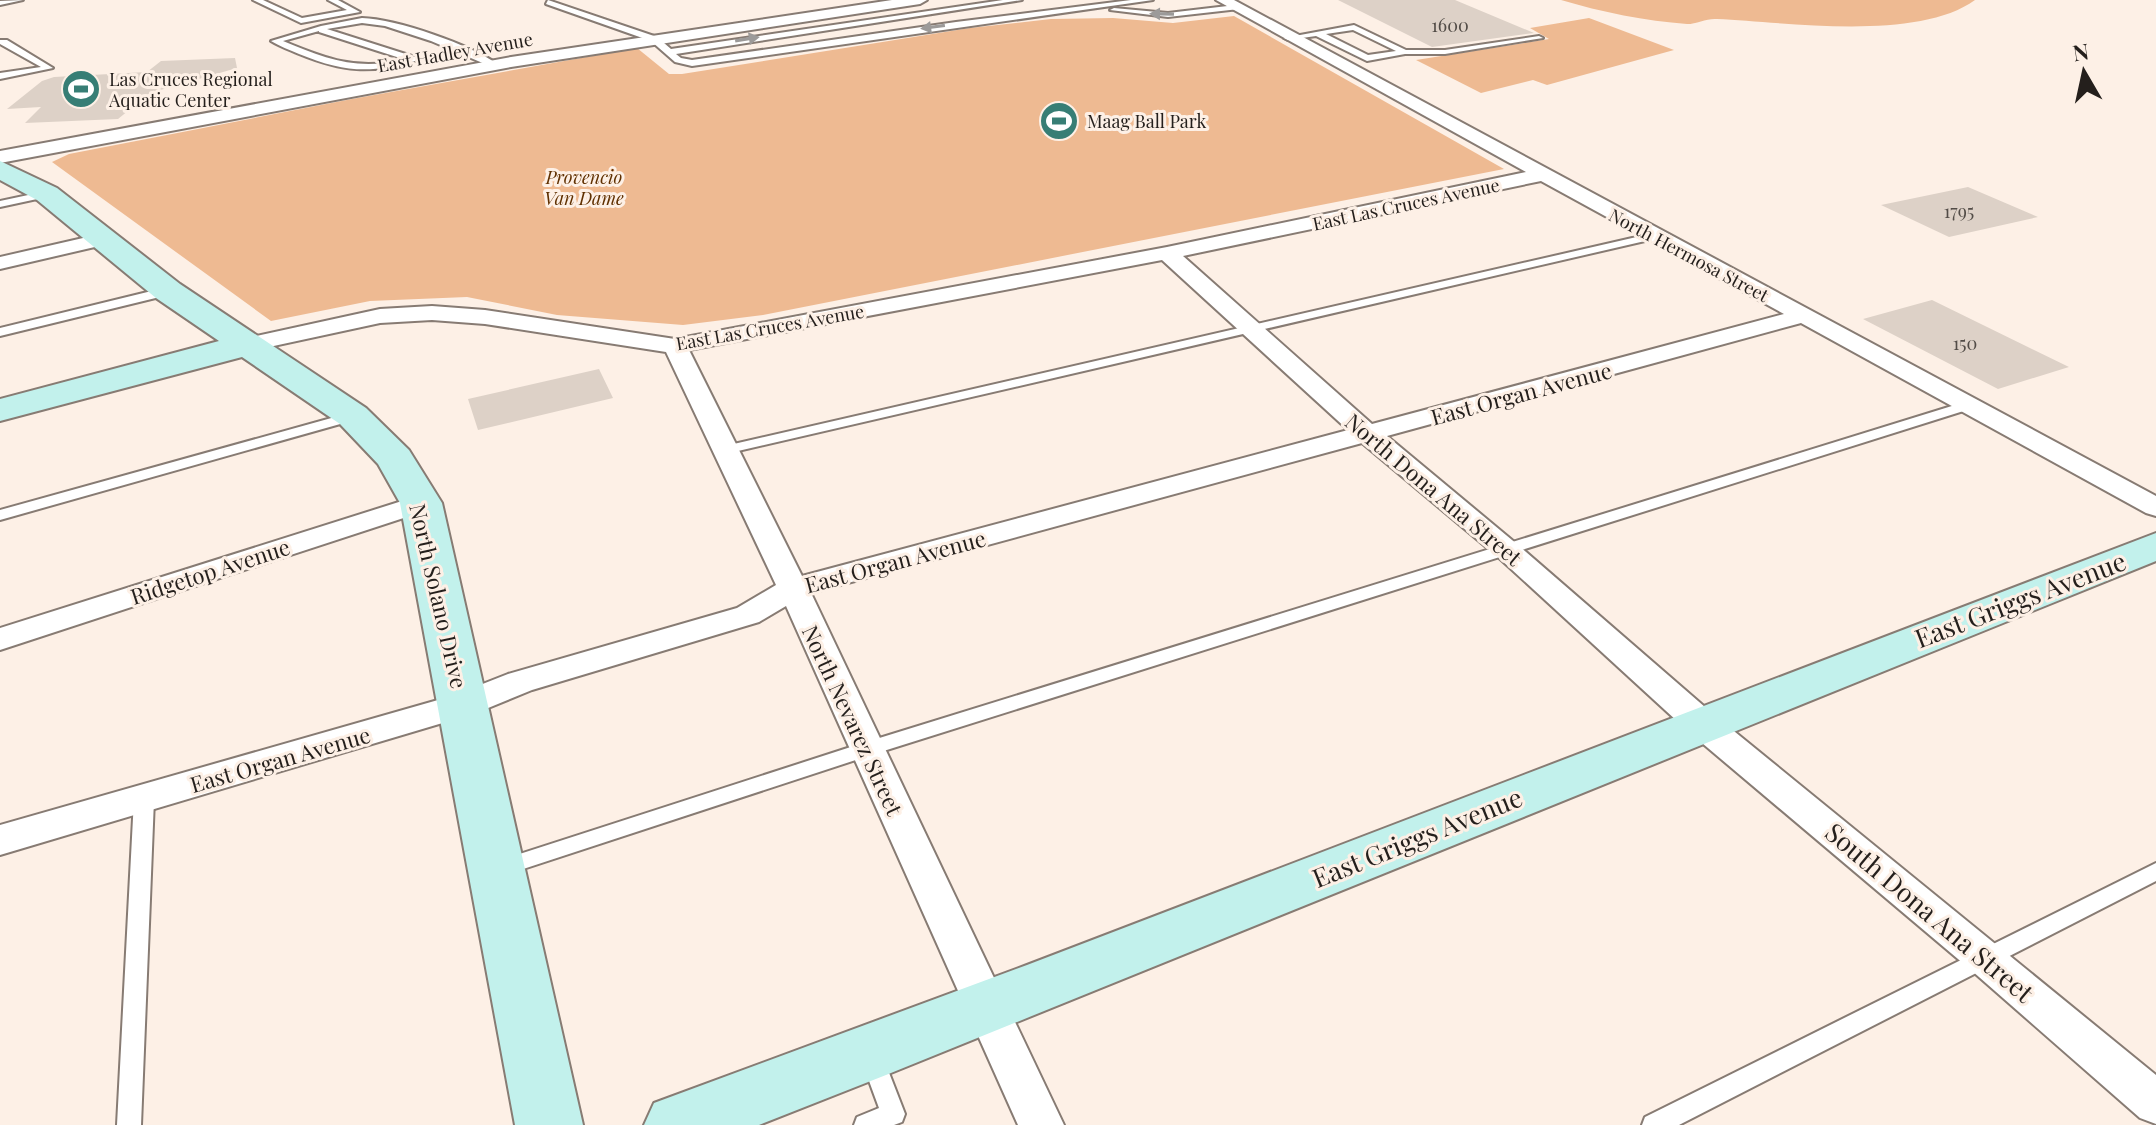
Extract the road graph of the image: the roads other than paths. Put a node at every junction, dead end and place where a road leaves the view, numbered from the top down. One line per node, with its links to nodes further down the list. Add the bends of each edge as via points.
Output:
1 (19, 0): 9 (lane)
2 (257, 0): 14 (lane)
3 (332, 0): 13 (lane)
4 (920, 0): 21 (street, East Hadley Avenue)
5 (939, 0): 12 (lane)
6 (1018, 0): 12 (lane)
7 (1149, 0): 11 (lane)
8 (549, 2): 21 (lane)
9 (0, 3)
10 (1229, 4): 11 (lane, one-way to 11, via 1168,15); 19 (street, North Hermosa Street)
11 (1089, 7): 16 (lane)
12 (953, 9): 16 (lane); 24 (lane, one-way to 12)
13 (355, 11): 14 (lane); 15 (lane)
14 (301, 21): 22 (lane, via 273,33)
15 (371, 21): 17 (lane); 26 (lane)
16 (972, 21): 24 (lane, one-way to 24, via 706,62 683,62)
17 (322, 30): 22 (lane); 22 (lane, via 412,59 372,71 347,68)
18 (1317, 33): 19 (lane); 25 (lane, via 1354,27); 25 (lane, via 1367,58)
19 (1288, 38): 30 (street, North Hermosa Street)
20 (1539, 38): 25 (lane, via 1445,52)
21 (654, 39): 24 (lane); 26 (street, East Hadley Avenue)
22 (275, 41)
23 (0, 42): 27 (lane, via 49,68)
24 (670, 52)
25 (1405, 52)
26 (495, 65): 28 (street, East Hadley Avenue)
27 (0, 76)
28 (0, 157)
29 (0, 169): 31 (main road, North Solano Drive)
30 (1541, 175): 33 (street, North Hermosa Street); 35 (street, East Las Cruces Avenue)
31 (47, 194): 32 (lane); 34 (main road, North Solano Drive)
32 (0, 204)
33 (1654, 236): 38 (street, North Hermosa Street); 39 (lane)
34 (105, 239): 36 (street); 37 (main road, North Solano Drive)
35 (1167, 253): 39 (street, North Dona Ana Street); 42 (street, East Las Cruces Avenue)
36 (0, 263)
37 (168, 291): 40 (lane); 41 (main road, North Solano Drive)
38 (1802, 316): 43 (street, North Hermosa Street); 46 (street, East Organ Avenue)
39 (1249, 329): 46 (street, North Dona Ana Street); 47 (lane)
40 (0, 332)
41 (246, 345): 42 (street, East Las Cruces Avenue, via 380,316 432,313); 44 (main road, East Las Cruces Avenue); 45 (main road, North Solano Drive)
42 (675, 346): 47 (street, North Nevarez Street)
43 (1968, 405): 49 (street, North Hermosa Street); 52 (lane)
44 (0, 410)
45 (353, 416): 48 (main road, North Solano Drive, via 395,458); 50 (lane)
46 (1369, 435): 52 (street, North Dona Ana Street); 53 (street, East Organ Avenue)
47 (725, 450): 53 (street, North Nevarez Street)
48 (421, 503): 54 (street, Ridgetop Avenue); 55 (main road, North Solano Drive)
49 (2156, 507)
50 (0, 515)
51 (2156, 546): 56 (main road, East Griggs Avenue)
52 (1508, 551): 56 (street, North Dona Ana Street); 57 (lane)
53 (793, 588): 55 (street, East Organ Avenue, via 748,615 520,682); 57 (street, North Nevarez Street)
54 (0, 639)
55 (464, 705): 58 (street, East Organ Avenue); 60 (main road, North Solano Drive)
56 (1701, 723): 62 (street, South Dona Ana Street); 63 (main road, East Griggs Avenue)
57 (867, 749): 60 (lane); 63 (street, North Nevarez Street)
58 (144, 799): 59 (street, East Organ Avenue); 67 (lane)
59 (0, 840)
60 (498, 869): 68 (main road, North Solano Drive)
61 (2156, 871): 62 (lane)
62 (1986, 958): 65 (street, South Dona Ana Street); 71 (lane)
63 (986, 1009): 64 (main road, East Griggs Avenue); 70 (street, North Nevarez Street)
64 (870, 1052): 66 (main road, East Griggs Avenue); 69 (lane, via 893,1114)
65 (2156, 1103)
66 (693, 1122)
67 (129, 1125)
68 (549, 1125)
69 (866, 1125)
70 (1041, 1125)
71 (1654, 1125)

